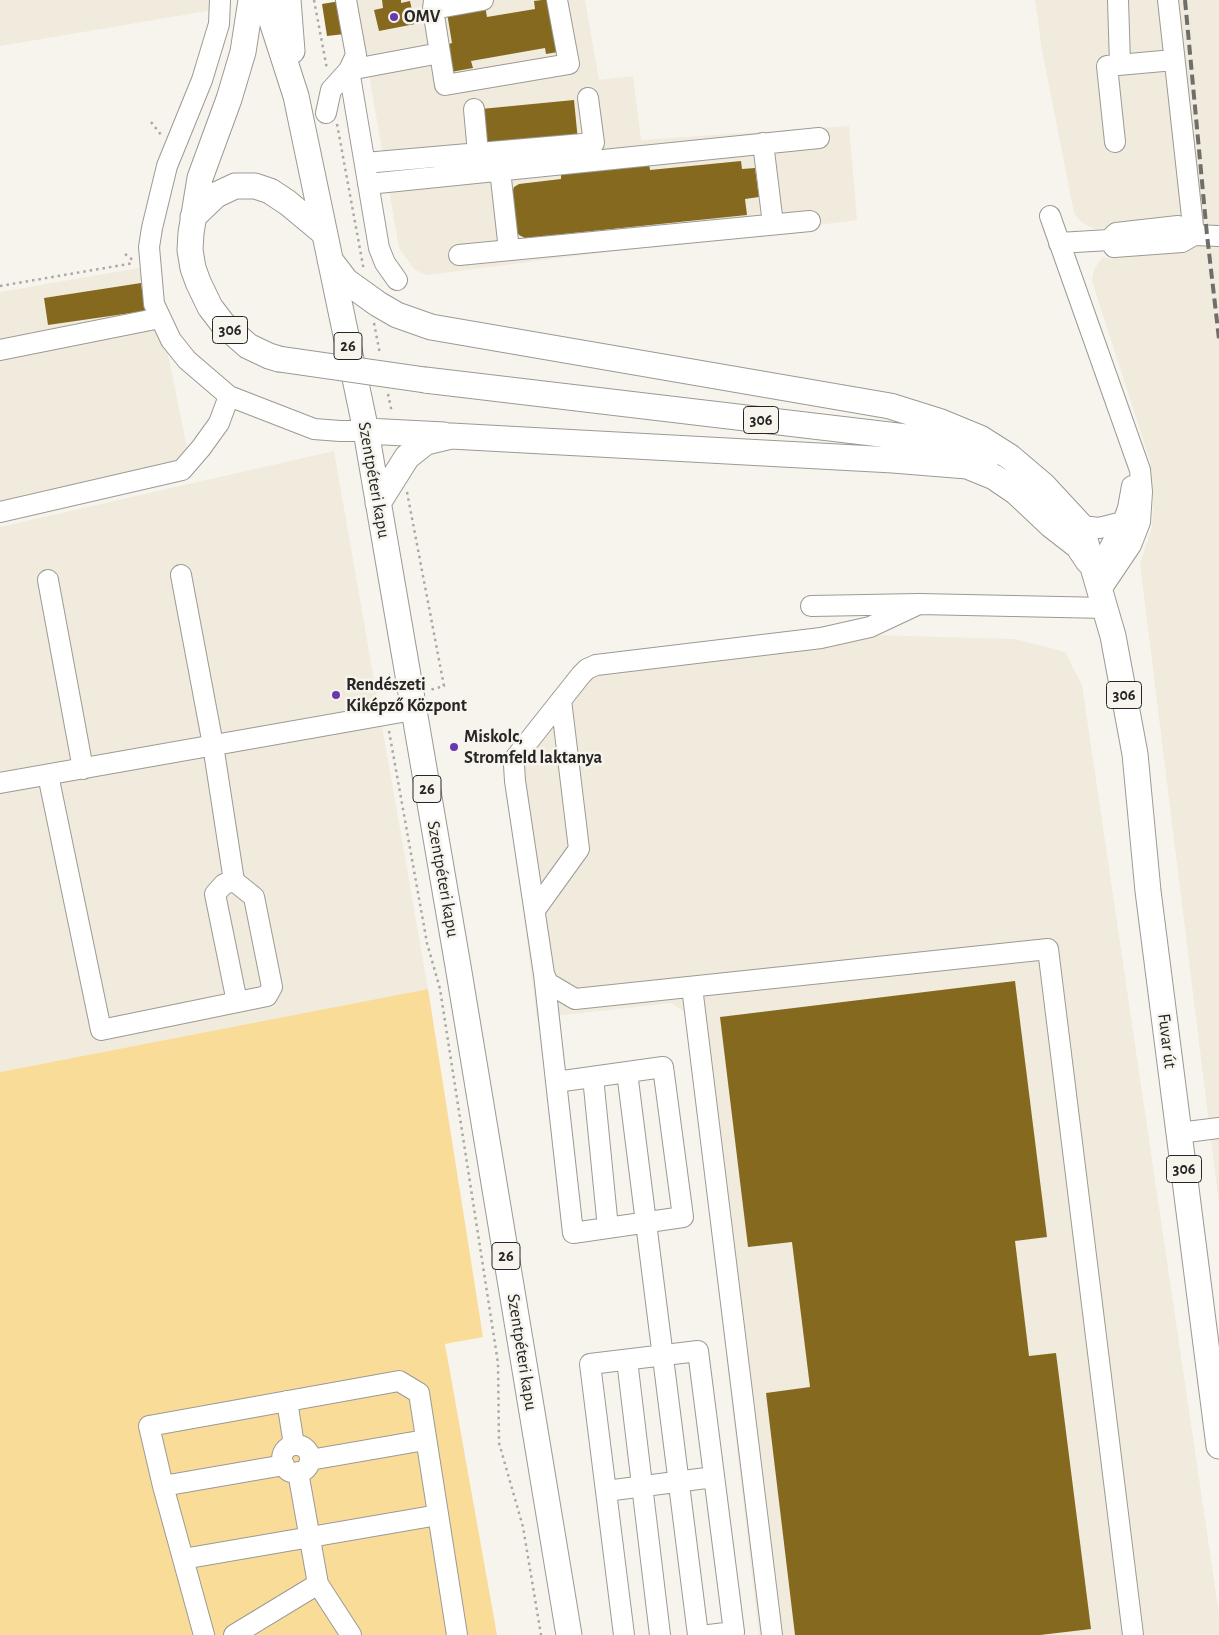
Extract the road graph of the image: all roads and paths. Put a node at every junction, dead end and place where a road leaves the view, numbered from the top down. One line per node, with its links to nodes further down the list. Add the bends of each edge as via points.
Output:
1 (220, 0): 42 (street, via 219,24 202,80 167,166 152,228 150,260 154,304)
2 (251, 0): 29 (main road, via 243,52 230,99 200,178)
3 (266, 0): 15 (main road, Szentpéteri kapu / 26)
4 (288, 0): 15 (main road, Szentpéteri kapu / 26)
5 (346, 0): 14 (street, via 356,55)
6 (483, 0): 10 (street)
7 (557, 0): 11 (street, via 569,64 445,85)
8 (1118, 0): 13 (street)
9 (1168, 0): 12 (street)
10 (433, 4): 11 (street)
11 (440, 53): 14 (street)
12 (1174, 60): 13 (street); 33 (street)
13 (1120, 64): 22 (street, via 1107,66)
14 (349, 70): 17 (street); 19 (street, via 331,90)
15 (296, 96): 20 (main road, Szentpéteri kapu / 26)
16 (588, 98): 24 (street, via 594,143)
17 (355, 103): 19 (street); 25 (street)
18 (474, 109): 24 (street)
19 (326, 112): 20 (street)
20 (303, 129): 32 (main road, Szentpéteri kapu / 26)
21 (819, 138): 23 (street)
22 (1115, 142)
23 (763, 143): 26 (street); 31 (street)
24 (478, 153): 25 (street)
25 (365, 163): 27 (street)
26 (500, 170): 27 (street); 36 (street)
27 (368, 184): 40 (street, via 379,248 384,263)
28 (1050, 216): 35 (street)
29 (193, 217): 32 (main road, via 216,195 235,186 255,186 288,203); 54 (main road, 306, bridge, via 190,250 193,268 210,307 223,324 248,346 269,356 425,380 906,437 972,452 1007,468 1031,486 1069,526 1085,550)
30 (810, 221): 31 (street)
31 (773, 224): 36 (street)
32 (324, 233): 39 (main road, Szentpéteri kapu / 26)
33 (1194, 235): 34 (street); 35 (street, via 1178,226 1116,233 1109,240)
34 (1219, 236)
35 (1059, 242): 47 (street)
36 (509, 250): 38 (street)
37 (125, 254): 41 (path, via 136,262)
38 (459, 255)
39 (330, 260): 45 (main road, Szentpéteri kapu / 26); 51 (main road, via 346,282 378,304 397,315 431,327 890,406 941,422 980,438 1010,458 1042,485)
40 (398, 280)
41 (0, 286)
42 (160, 318): 43 (street); 44 (street, via 171,340 187,360)
43 (0, 350)
44 (229, 396): 45 (street, via 314,429); 49 (street, via 219,423 182,470)
45 (366, 431): 46 (main road); 48 (main road, Szentpéteri kapu / 26)
46 (451, 436): 48 (main road, via 426,442 407,457); 54 (main road, via 967,466 994,477 1016,492 1078,546)
47 (1131, 447): 50 (street, via 1132,487); 54 (street, via 1140,470 1140,522 1131,545 1118,558)
48 (378, 503): 58 (main road, Szentpéteri kapu / 26)
49 (0, 512)
50 (1123, 522): 51 (street, via 1099,528); 54 (street)
51 (1081, 526): 54 (main road)
52 (180, 575): 60 (street)
53 (48, 580): 61 (street)
54 (1101, 591): 55 (street); 73 (main road, Fuvar út / 306, via 1113,636 1134,754)
55 (919, 604): 56 (street); 57 (street, via 870,627 821,638 596,665 580,675)
56 (812, 606)
57 (561, 700): 65 (street, via 578,849); 65 (street, via 516,757 514,765)
58 (414, 710): 59 (street); 96 (main road, Szentpéteri kapu / 26)
59 (386, 715): 60 (street); 95 (path, via 427,942 440,989 498,1363 499,1443 523,1527)
60 (213, 746): 61 (street); 64 (street)
61 (83, 769): 62 (street)
62 (48, 775): 63 (street); 68 (street, via 101,1030)
63 (0, 783)
64 (234, 881): 68 (street, via 224,884 215,894); 68 (street, via 254,897 272,987 267,996)
65 (534, 910): 66 (street)
66 (544, 974): 67 (street, via 548,983 575,1000); 71 (street)
67 (692, 987): 101 (street); 102 (street, via 1048,949)
68 (237, 1002)
69 (627, 1072): 70 (street); 74 (street); 74 (street, via 663,1067 683,1217)
70 (593, 1077): 71 (street); 75 (street)
71 (556, 1082): 75 (street, via 573,1233)
72 (1219, 1128): 73 (street)
73 (1179, 1133): 80 (main road, Fuvar út / 306)
74 (646, 1223): 75 (street); 76 (street)
75 (608, 1228)
76 (663, 1355): 77 (street); 82 (street, via 698,1350); 83 (street)
77 (626, 1360): 85 (street); 86 (street, via 590,1364)
78 (287, 1401): 79 (street, via 399,1381 419,1393); 81 (street, via 294,1445 287,1448 282,1460); 84 (street, via 149,1426)
79 (425, 1440): 81 (street); 87 (street)
80 (1219, 1446)
81 (297, 1466): 84 (street); 88 (street)
82 (714, 1477): 83 (street); 100 (street, via 734,1632)
83 (679, 1482): 85 (street); 99 (street)
84 (163, 1486): 89 (street)
85 (642, 1486): 86 (street); 98 (street)
86 (606, 1491): 97 (street)
87 (438, 1516): 88 (street); 94 (street)
88 (310, 1538): 89 (street); 90 (street)
89 (183, 1559): 91 (street)
90 (318, 1584): 92 (street); 93 (street)
91 (204, 1635)
92 (234, 1635)
93 (351, 1635)
94 (457, 1635)
95 (541, 1635)
96 (569, 1635)
97 (624, 1635)
98 (660, 1635)
99 (698, 1635)
100 (709, 1635)
101 (772, 1635)
102 (1133, 1635)

